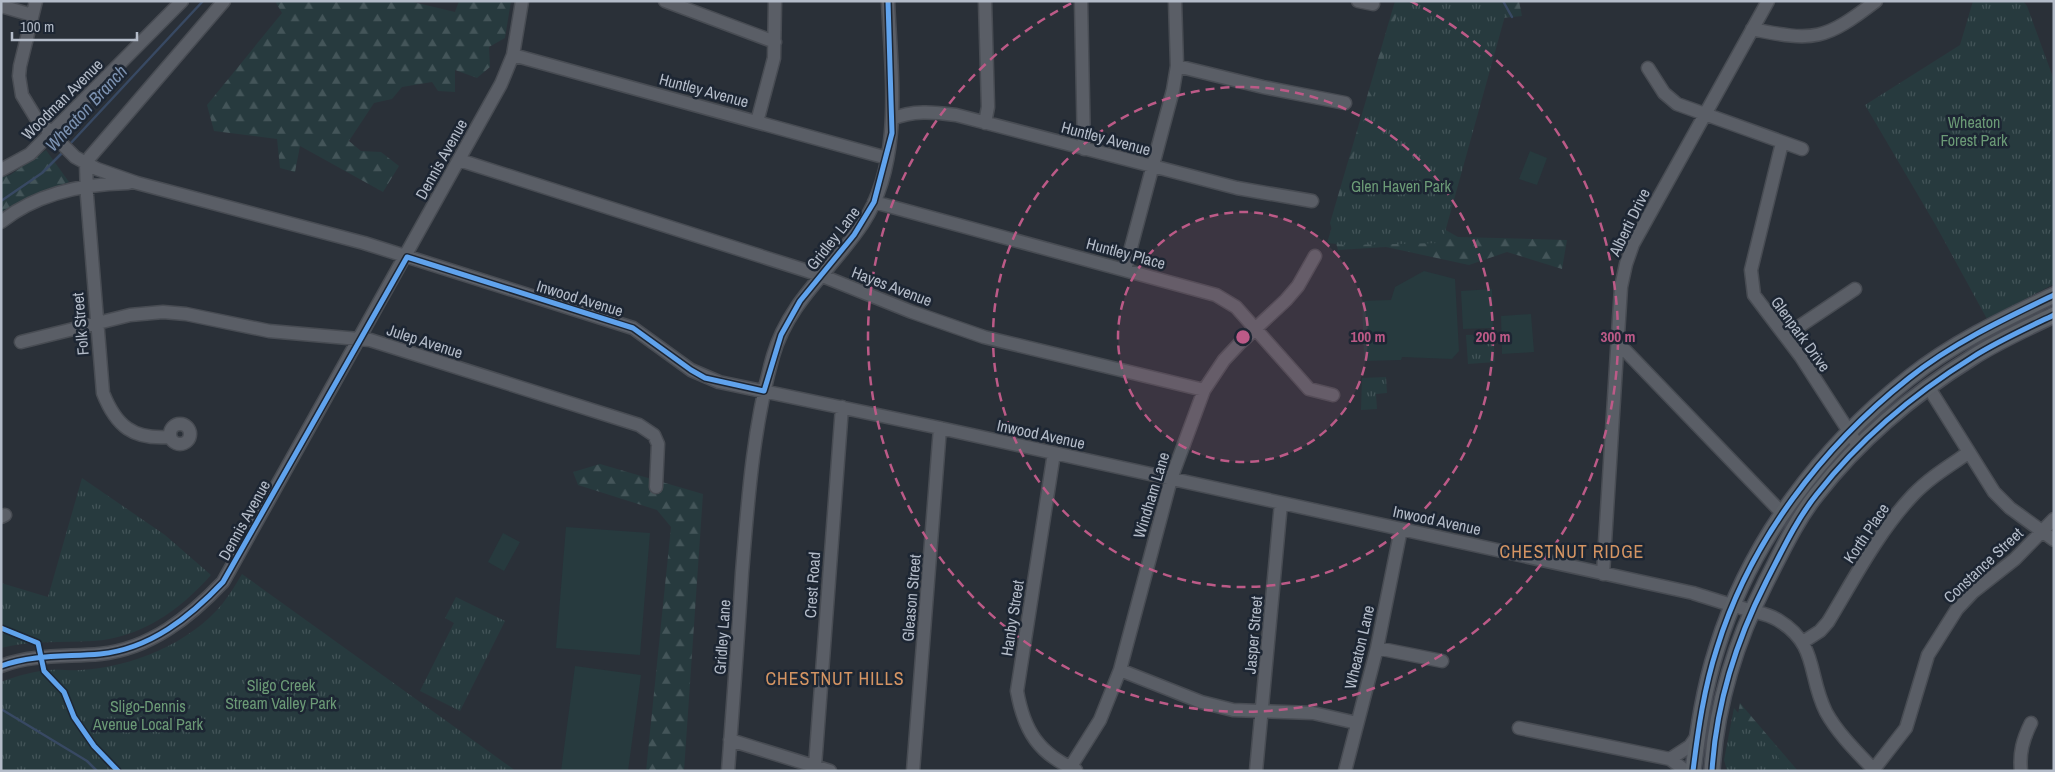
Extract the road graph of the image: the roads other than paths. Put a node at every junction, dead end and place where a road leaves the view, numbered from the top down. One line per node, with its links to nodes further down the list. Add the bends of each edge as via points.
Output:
1 (36, 1): 16 (street, Inwood Avenue)
2 (182, 1): 27 (street, Woodman Avenue)
3 (224, 1): 33 (street)
4 (522, 1): 19 (street, Dennis Avenue)
5 (665, 1): 18 (street)
6 (775, 1): 18 (street)
7 (888, 1): 24 (street, Gridley Lane)
8 (985, 1): 26 (street, via 988,107)
9 (1081, 1): 29 (street)
10 (1175, 1): 20 (street)
11 (1358, 1): 14 (street)
12 (1768, 1): 17 (street, Alberti Drive)
13 (1876, 1): 17 (street, via 1846,24 1808,38)
14 (1374, 4)
15 (1, 6): 16 (street)
16 (32, 15): 27 (street, Inwood Avenue, via 19,76 22,95 36,118)
17 (1752, 30): 23 (street, Alberti Drive)
18 (776, 42): 25 (street)
19 (513, 55): 25 (street, Huntley Avenue); 32 (street, Dennis Avenue, via 501,84)
20 (1177, 66): 22 (street); 34 (street)
21 (1648, 68): 23 (street, via 1664,92 1677,104)
22 (1344, 103)
23 (1704, 116): 28 (street); 53 (street, Alberti Drive, via 1633,244 1621,287)
24 (892, 119): 26 (street, Huntley Avenue, via 903,114 933,111); 31 (street, Gridley Lane)
25 (757, 122): 31 (street, Huntley Avenue)
26 (985, 122): 29 (street, Huntley Avenue)
27 (55, 136): 33 (street, Inwood Avenue); 35 (street, Woodman Avenue)
28 (1782, 143): 30 (street); 50 (street, Glenpark Drive, via 1750,276 1758,303)
29 (1084, 149): 34 (street, Huntley Avenue)
30 (1802, 149)
31 (887, 158): 39 (street, Gridley Lane)
32 (459, 160): 42 (street, Dennis Avenue); 44 (street, Hayes Avenue)
33 (86, 164): 36 (street, Inwood Avenue); 37 (street, Folk Street)
34 (1152, 167): 38 (street, Huntley Avenue, via 1236,188); 43 (street)
35 (1, 170)
36 (137, 183): 37 (street, Inwood Avenue); 42 (street, Inwood Avenue)
37 (86, 185): 40 (street, via 28,205); 48 (street, Folk Street)
38 (1312, 201)
39 (874, 202): 43 (street, Huntley Place); 44 (street, Gridley Lane, via 854,235)
40 (1, 222)
41 (1314, 256): 49 (street, Windham Lane, via 1298,286)
42 (407, 257): 51 (street, Dennis Avenue); 56 (street, Inwood Avenue, via 633,328 704,378)
43 (1125, 270): 49 (street, Huntley Place, via 1216,294 1228,301)
44 (820, 275): 55 (street, Hayes Avenue, via 984,337); 56 (street, Gridley Lane, via 800,301 781,335)
45 (1855, 290): 50 (street)
46 (2054, 295): 60 (main road, via 1990,326 1919,371)
47 (2054, 315): 54 (main road, via 1973,356)
48 (96, 324): 51 (street, Julep Avenue, via 130,315 163,312 269,331); 52 (street, Julep Avenue); 61 (street, Folk Street, via 103,393 110,409 130,431 144,436)
49 (1254, 329): 55 (street, Windham Lane, via 1224,360); 57 (street, Huntley Place, via 1309,389)
50 (1785, 336): 60 (street, Glenpark Drive)
51 (360, 339): 66 (street, Julep Avenue, via 640,425 654,435 658,444); 79 (street, Dennis Avenue, via 223,582 198,608 156,636 128,648 102,654 41,657)
52 (21, 342)
53 (1619, 344): 68 (street); 73 (street, Alberti Drive)
54 (1929, 388): 62 (main road); 63 (street)
55 (1204, 390): 65 (street, Windham Lane)
56 (764, 391): 58 (street, Inwood Avenue); 86 (street, Gridley Lane, via 750,473)
57 (1333, 395)
58 (842, 408): 59 (street, Inwood Avenue); 88 (street, Crest Road)
59 (940, 428): 64 (street, Inwood Avenue); 93 (street, Gleason Street)
60 (1848, 432): 62 (street, Glenpark Drive); 68 (main road, via 1828,453)
61 (170, 437)
62 (1859, 446): 75 (main road, via 1816,494)
63 (1968, 453): 71 (street, via 1994,492); 76 (street, Korth Place, via 1930,478 1913,494 1881,535 1828,622)
64 (1054, 454): 65 (street, Inwood Avenue); 89 (street, Hanby Street, via 1017,691 1020,710 1037,744)
65 (1171, 479): 67 (street, Inwood Avenue); 80 (street, Windham Lane)
66 (656, 487)
67 (1281, 503): 70 (street, Inwood Avenue); 81 (street, Jasper Street)
68 (1783, 514): 74 (main road)
69 (2054, 520): 71 (street, Constance Street)
70 (1401, 529): 73 (street, Inwood Avenue); 77 (street, Wheaton Lane)
71 (2042, 532): 72 (street); 90 (street, Constance Street, via 2015,559 1973,592 1946,625 1928,655 1906,728)
72 (2054, 540)
73 (1603, 574): 74 (street, Inwood Avenue, via 1694,593)
74 (1733, 605): 75 (street, Inwood Avenue); 85 (main road, via 1706,688)
75 (1751, 611): 76 (street, Inwood Avenue, via 1763,612 1778,620); 98 (main road, via 1728,678)
76 (1803, 642): 90 (street, Inwood Avenue, via 1827,714)
77 (1377, 648): 78 (street); 82 (street, Wheaton Lane)
78 (1442, 661)
79 (1, 666)
80 (1120, 670): 81 (street, via 1200,702 1233,710); 89 (street, Windham Lane, via 1100,720)
81 (1263, 711): 82 (street, via 1313,713); 94 (street, Jasper Street)
82 (1357, 724): 95 (street, Wheaton Lane)
83 (2031, 724): 99 (street, via 2020,753)
84 (1519, 728): 87 (street)
85 (1697, 736): 87 (street, via 1690,746); 97 (main road)
86 (730, 740): 88 (street); 91 (street, Gridley Lane)
87 (1670, 759): 96 (street)
88 (815, 766): 92 (street)
89 (1073, 770)
90 (1875, 770)
91 (728, 771)
92 (830, 771)
93 (913, 771)
94 (1256, 771)
95 (1345, 771)
96 (1686, 771)
97 (1693, 771)
98 (1712, 771)
99 (2021, 771)

